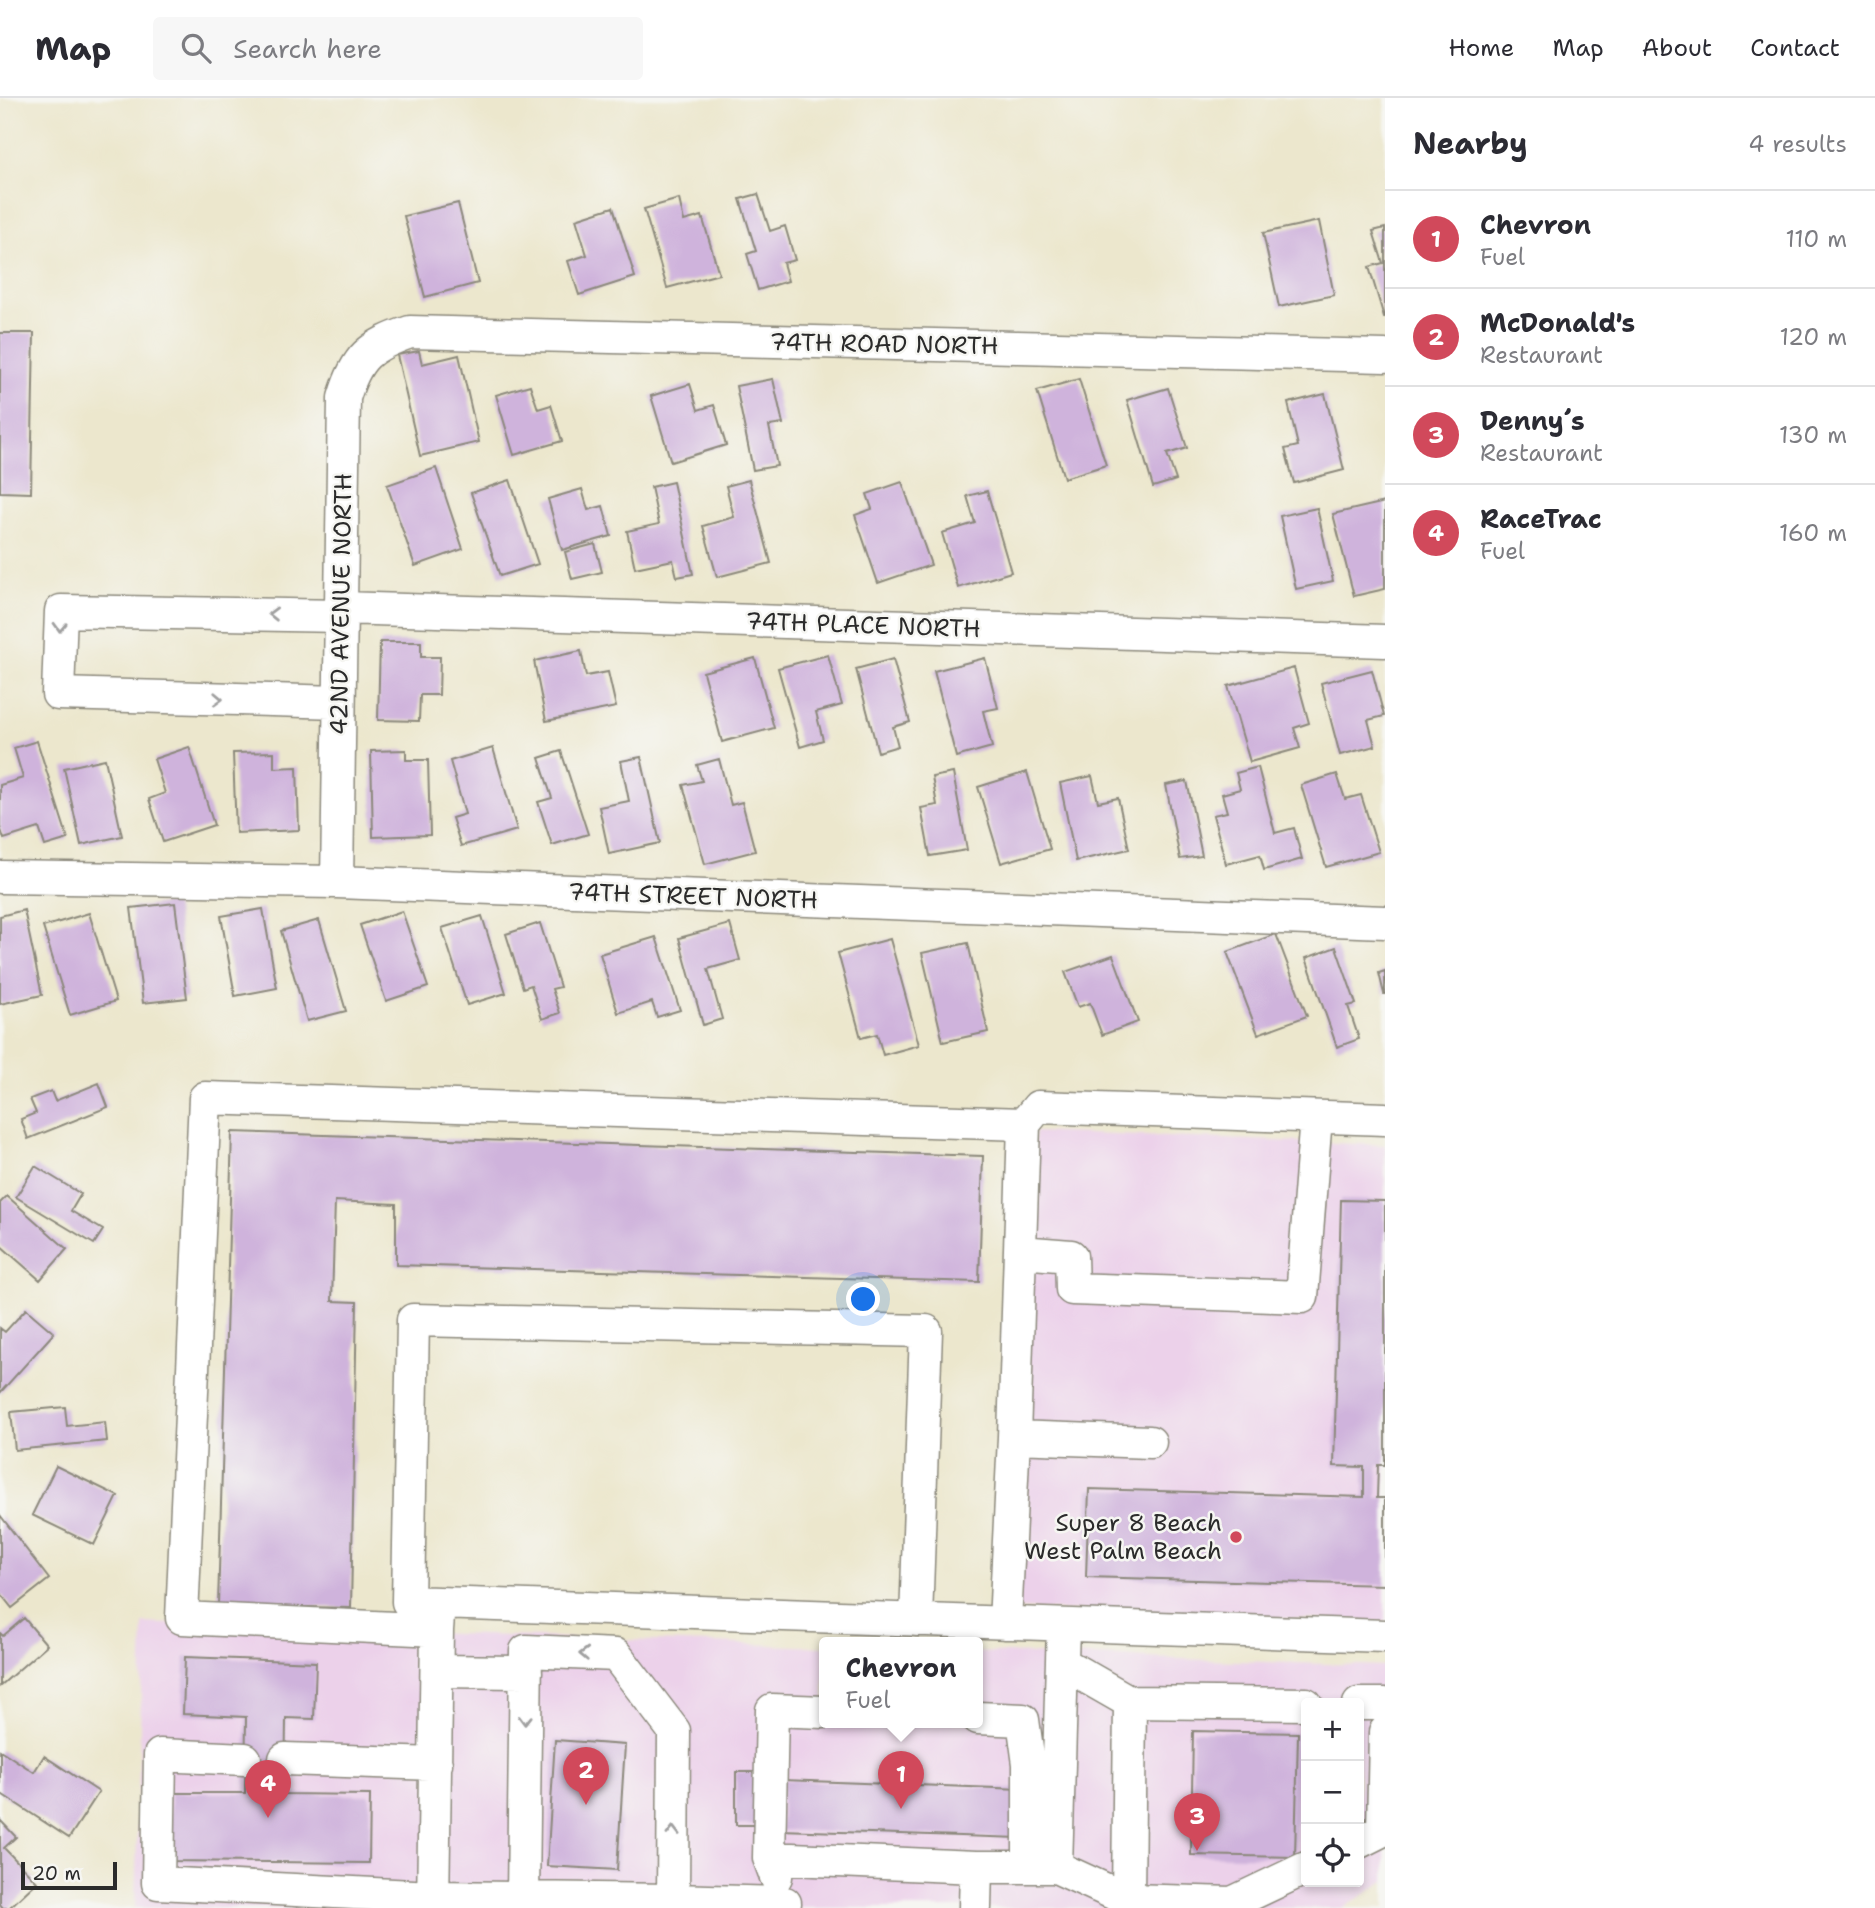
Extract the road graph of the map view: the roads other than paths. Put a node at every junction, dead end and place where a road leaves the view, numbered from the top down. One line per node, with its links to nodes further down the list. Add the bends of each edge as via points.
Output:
1 (384, 341): 2 (street, 74TH ROAD NORTH, via 424,332); 3 (street, 42ND AVENUE NORTH, via 365,355 351,375 344,398)
2 (1385, 356)
3 (341, 612): 4 (street, 74TH PLACE NORTH); 5 (street, 42ND AVENUE NORTH); 5 (street, 74TH PLACE NORTH, one-way to 5, via 61,611 58,694)
4 (1385, 641)
5 (339, 702): 7 (street, 42ND AVENUE NORTH)
6 (0, 877): 7 (street, 74TH STREET NORTH)
7 (337, 883): 8 (street, 74TH STREET NORTH)
8 (1385, 922)
9 (1316, 1117): 10 (street); 11 (street, via 1038,1107); 12 (street, via 1302,1297 1072,1289 1071,1256)
10 (1385, 1119)
11 (1024, 1124): 12 (street); 15 (street, via 205,1098 183,1618)
12 (1020, 1252): 13 (street)
13 (1014, 1437): 14 (street); 17 (street)
14 (1150, 1442)
15 (438, 1616): 16 (street); 16 (street, via 408,1602 413,1320 926,1331); 21 (street)
16 (916, 1620): 17 (street)
17 (1005, 1623): 18 (street)
18 (1063, 1626): 19 (street); 20 (street)
19 (1385, 1636)
20 (1062, 1663): 23 (street); 36 (street)
21 (436, 1671): 22 (street); 32 (street)
22 (526, 1672): 38 (street, one-way to 38); 39 (street, one-way to 22, via 674,1731 616,1655 526,1651)
23 (1130, 1702): 24 (street); 40 (street)
24 (1301, 1704)
25 (1364, 1704): 26 (street)
26 (1385, 1704)
27 (819, 1712): 34 (street, via 772,1710)
28 (983, 1718): 36 (street, via 1023,1720)
29 (1385, 1732): 33 (street, via 1384,1830)
30 (245, 1759): 41 (street, via 160,1755 158,1883)
31 (285, 1759): 32 (street)
32 (436, 1765): 41 (street)
33 (1364, 1840)
34 (769, 1858): 35 (street); 42 (street)
35 (976, 1867): 36 (street); 43 (street)
36 (1043, 1867): 40 (street)
37 (1301, 1870): 40 (street, via 1232,1903)
38 (523, 1898): 39 (street); 41 (street)
39 (673, 1900): 42 (street)
40 (1128, 1900)
41 (433, 1902)
42 (785, 1906)
43 (975, 1908)

